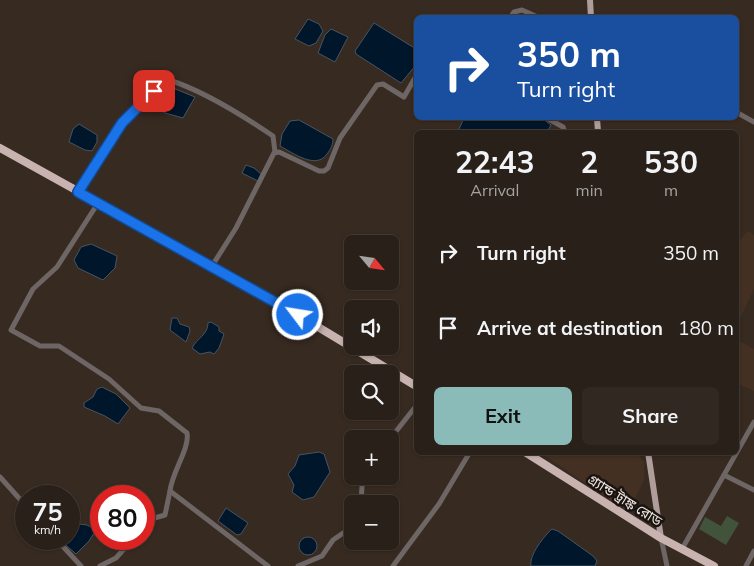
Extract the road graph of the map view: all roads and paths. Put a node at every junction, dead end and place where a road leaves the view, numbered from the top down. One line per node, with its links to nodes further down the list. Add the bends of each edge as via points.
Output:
1 (590, 0): 4 (main road)
2 (512, 15): 3 (street, via 522,10)
3 (533, 15)
4 (591, 15)
5 (414, 80): 11 (street, via 404,97 383,84 377,85 340,138 324,171)
6 (739, 114): 8 (street)
7 (551, 120): 9 (street)
8 (754, 122)
9 (564, 130)
10 (0, 148): 12 (highway)
11 (276, 152): 12 (street, via 273,136 214,101 169,80 163,82 122,123); 14 (street)
12 (78, 192): 13 (highway)
13 (98, 203): 14 (highway); 28 (street, via 57,267 33,289 11,330 40,346 59,346 109,379 132,402 141,408 159,411 187,432 187,444)
14 (212, 266): 15 (highway)
15 (414, 385)
16 (414, 409): 18 (street)
17 (754, 422): 19 (street)
18 (397, 430)
19 (747, 434): 20 (street); 21 (street)
20 (754, 438)
21 (739, 448)
22 (468, 455): 42 (street, via 439,504)
23 (530, 455): 33 (highway, গ্র্যান্ড ট্রাঙ্ক রোড)
24 (648, 455): 33 (main road)
25 (735, 455): 26 (street)
26 (724, 475): 29 (street); 34 (street)
27 (0, 477): 30 (street)
28 (170, 490): 31 (street, via 165,515); 40 (street)
29 (754, 490)
30 (15, 494)
31 (155, 518)
32 (344, 532): 41 (street, via 332,540 322,556)
33 (661, 538): 34 (highway, গ্র্যান্ড ট্রাঙ্ক রোড); 43 (street)
34 (682, 549): 44 (highway, গ্র্যান্ড ট্রাঙ্ক রোড)
35 (66, 550): 38 (street)
36 (123, 550): 39 (street, via 116,558)
37 (754, 551): 45 (street)
38 (81, 566)
39 (100, 566)
40 (268, 566)
41 (298, 566)
42 (393, 566)
43 (667, 566)
44 (714, 566)
45 (746, 566)

